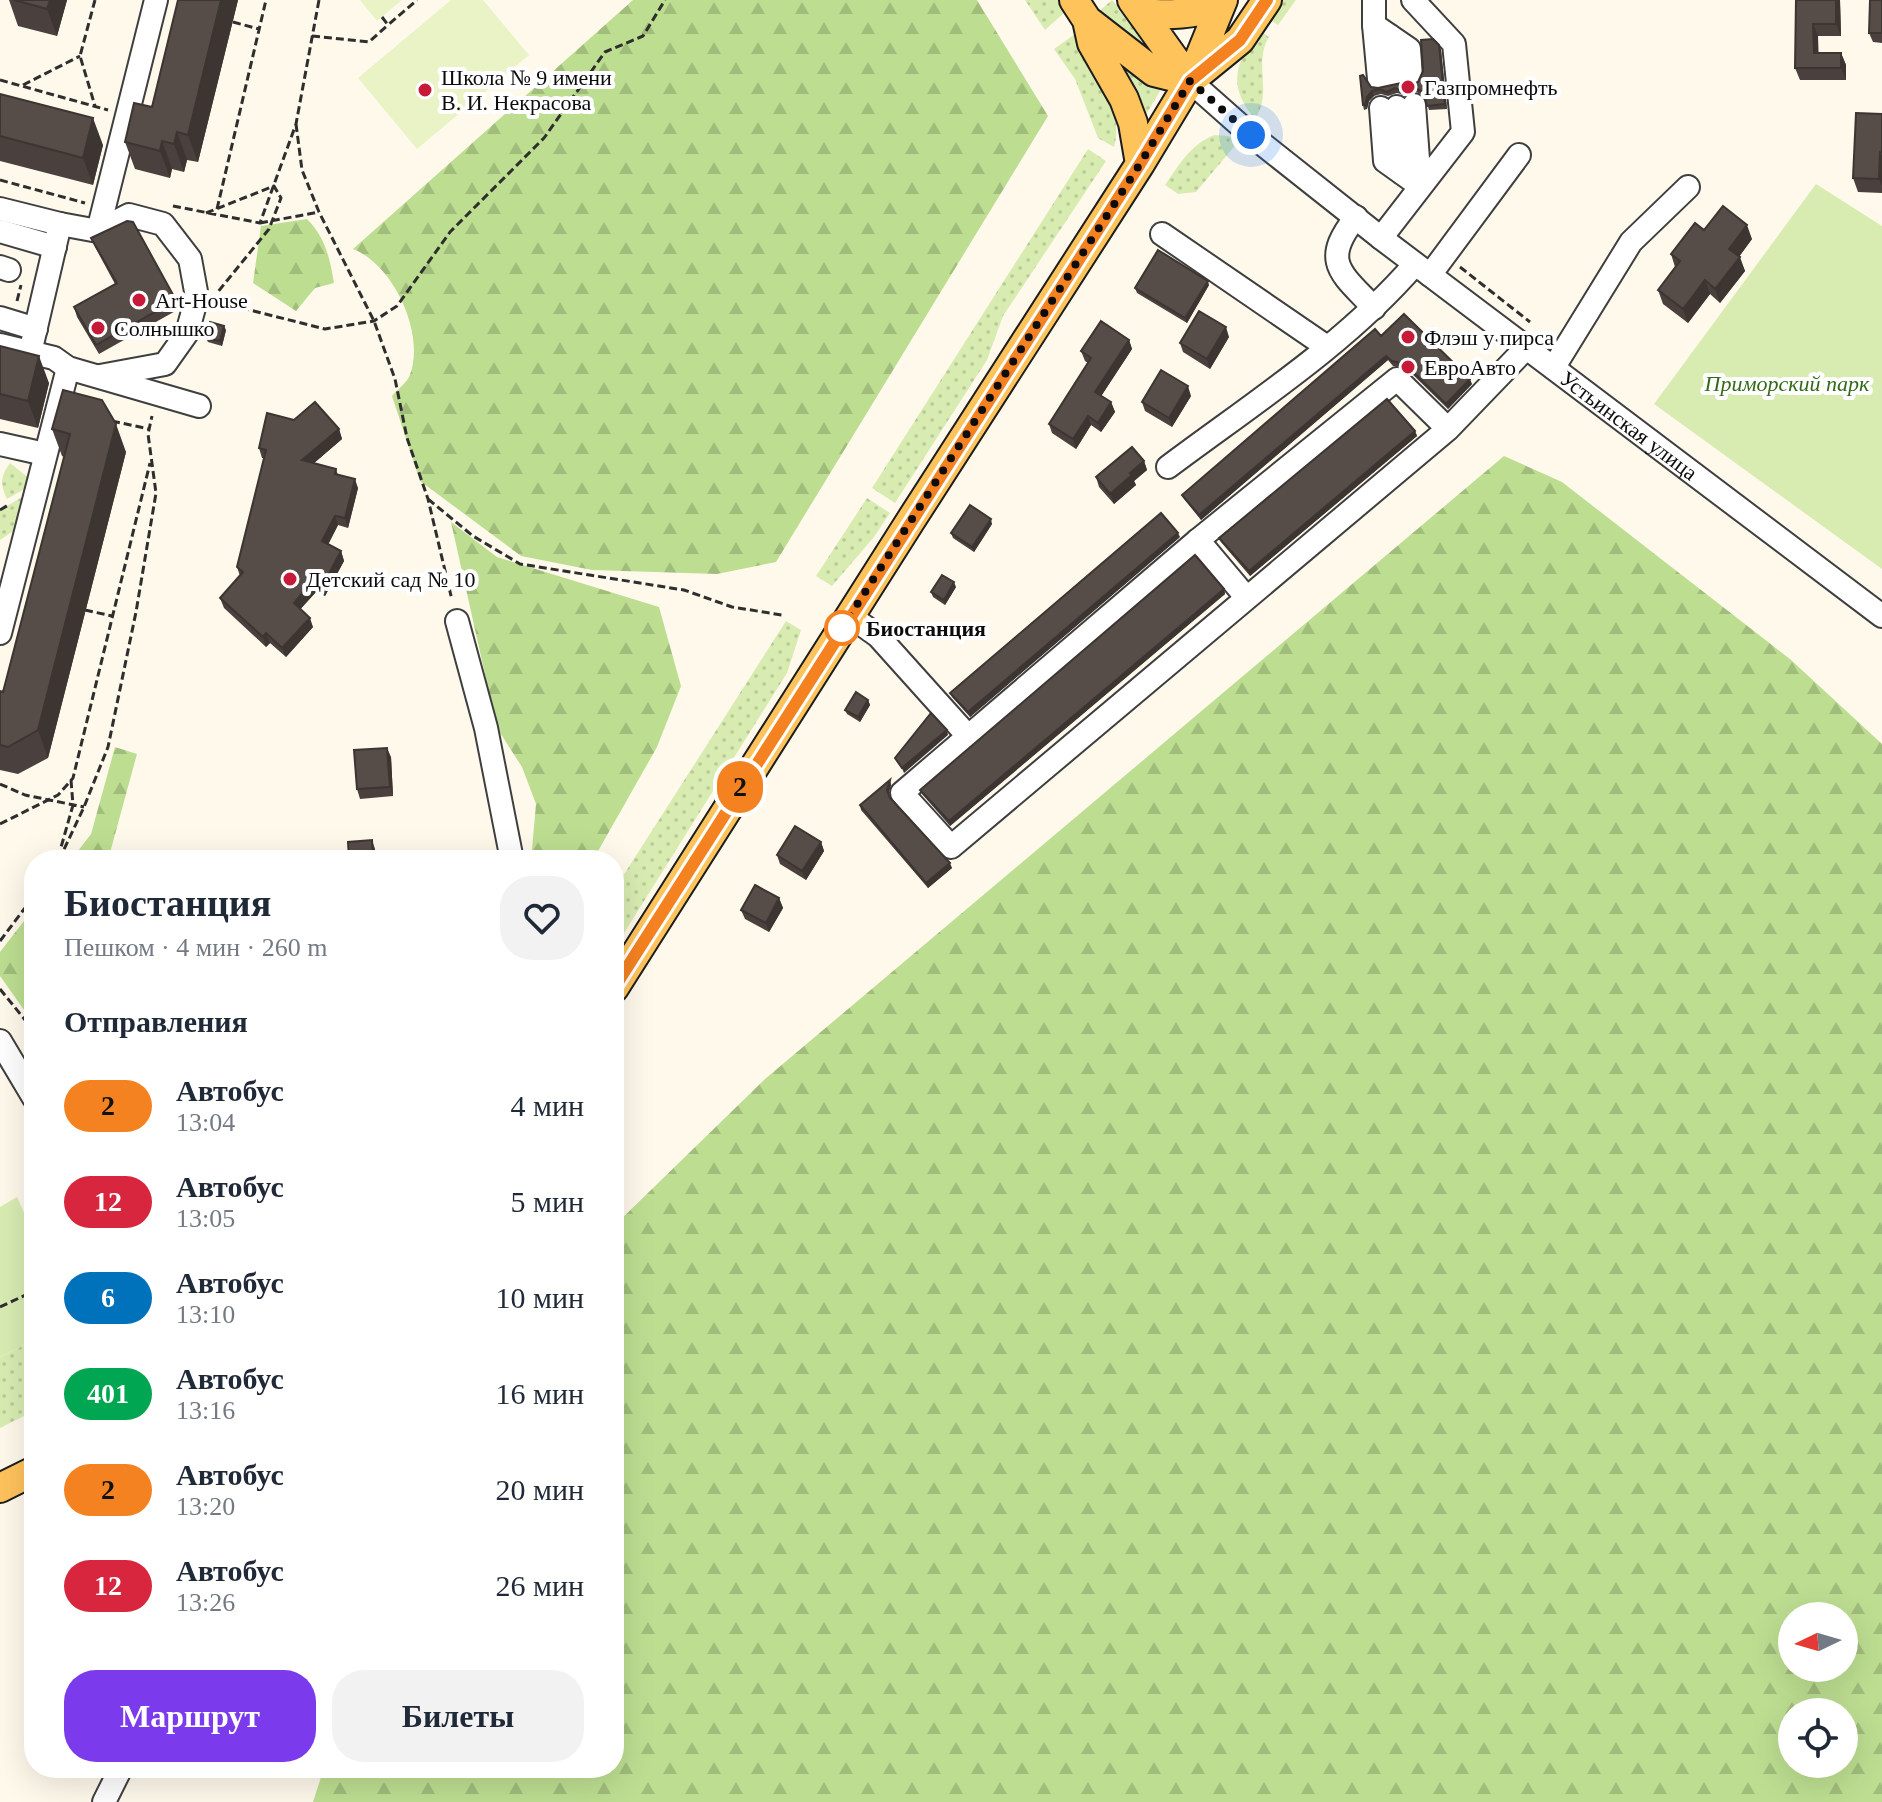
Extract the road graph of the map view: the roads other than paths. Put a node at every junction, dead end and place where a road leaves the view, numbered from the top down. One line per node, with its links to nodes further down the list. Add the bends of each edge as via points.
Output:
1 (156, 0): 18 (street)
2 (1267, 0): 9 (main road, via 1240,40)
3 (1374, 0): 8 (street)
4 (1413, 0): 12 (street, via 1454,44 1463,132)
5 (1220, 3): 6 (main road, via 1170,16); 9 (main road)
6 (1138, 6): 9 (main road)
7 (1080, 10): 9 (main road, via 1154,72); 11 (main road, via 1124,99)
8 (1382, 31): 8 (street, via 1395,77 1409,49)
9 (1190, 81): 11 (main road); 15 (street, Устьинская улица)
10 (1519, 155): 22 (street, via 1445,255)
11 (1140, 164): 40 (main road)
12 (1411, 179): 12 (street, via 1397,107 1385,161); 20 (street)
13 (1688, 187): 30 (street, via 1631,242)
14 (0, 209): 16 (street)
15 (1356, 217): 20 (street, Устьинская улица); 23 (street, via 1336,251 1339,271)
16 (60, 224): 18 (street); 21 (street)
17 (0, 231): 21 (street)
18 (98, 231): 32 (street, via 129,215 163,224 190,259 197,297 187,333 165,364)
19 (1162, 234): 27 (street)
20 (1381, 238): 22 (street, Устьинская улица)
21 (55, 247): 25 (street)
22 (1423, 269): 23 (street); 28 (street, Устьинская улица)
23 (1374, 308): 27 (street)
24 (0, 318): 25 (street)
25 (36, 329): 29 (street)
26 (0, 345): 29 (street)
27 (1327, 347): 37 (street)
28 (1527, 347): 30 (street, Устьинская улица); 34 (street)
29 (30, 353): 31 (street, via 54,358)
30 (1554, 367): 41 (street, Устьинская улица)
31 (68, 368): 32 (street); 36 (street)
32 (100, 376): 33 (street)
33 (199, 406)
34 (1448, 429): 38 (street, via 1397,379); 39 (street)
35 (0, 444): 36 (street)
36 (45, 454): 43 (street)
37 (1168, 467)
38 (1198, 540): 39 (street); 44 (street)
39 (1246, 597): 44 (street, via 951,847 902,793)
40 (850, 616): 44 (street, via 878,636); 46 (main road)
41 (1882, 616)
42 (457, 621): 45 (street, via 486,728)
43 (0, 633)
44 (967, 735)
45 (510, 850)
46 (624, 972)
47 (0, 1041): 48 (street)
48 (24, 1081)
49 (24, 1476): 50 (main road)
50 (0, 1488)
51 (116, 1778): 52 (street)
52 (104, 1802)

